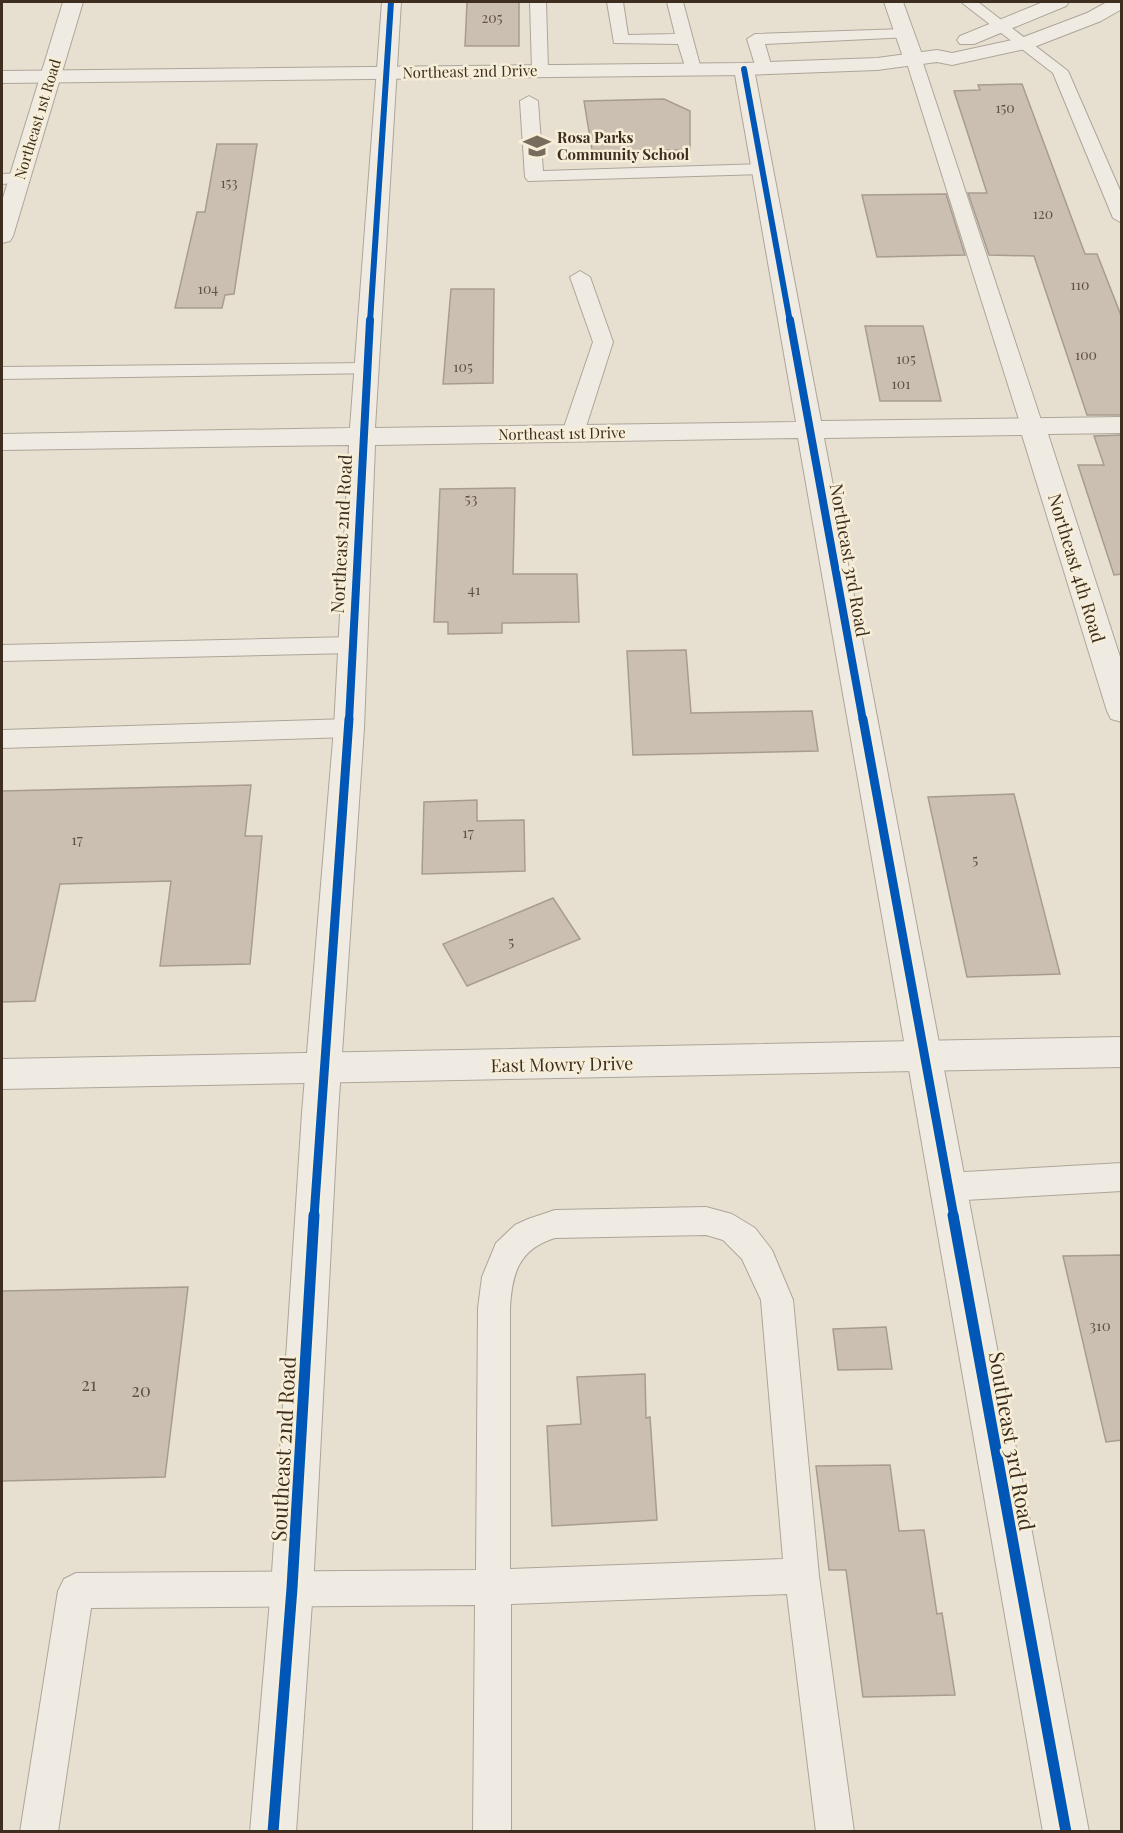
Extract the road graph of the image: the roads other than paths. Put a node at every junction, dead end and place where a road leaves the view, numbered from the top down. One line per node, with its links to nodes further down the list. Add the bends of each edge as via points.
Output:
1 (73, 2): 20 (street, Northeast 1st Road)
2 (391, 2): 19 (street, Northeast 2nd Road)
3 (538, 2): 18 (lane)
4 (615, 2): 12 (lane, via 620,40)
5 (675, 2): 12 (lane)
6 (893, 2): 11 (street)
7 (969, 2): 10 (lane)
8 (1059, 2): 10 (street, Northeast 2nd Drive)
9 (1120, 2): 13 (street, Northeast 2nd Drive, via 1094,17)
10 (1004, 25): 13 (lane); 14 (street, Northeast 2nd Drive, via 944,49)
11 (904, 34): 15 (street); 16 (lane, via 754,39)
12 (685, 39): 17 (lane)
13 (1027, 43): 14 (street, Northeast 2nd Drive, via 952,59); 23 (lane, via 1060,70)
14 (937, 57): 15 (street, Northeast 2nd Drive)
15 (914, 60): 16 (street, Northeast 2nd Drive); 33 (lane)
16 (754, 68): 17 (street, Northeast 2nd Drive); 25 (street, Northeast 3rd Road)
17 (693, 69): 18 (street, Northeast 2nd Drive)
18 (540, 70): 19 (street, Northeast 2nd Drive)
19 (386, 73): 20 (street, Northeast 2nd Drive); 30 (street, Northeast 2nd Road)
20 (50, 76): 21 (street, Northeast 2nd Drive); 26 (street, Northeast 1st Road)
21 (2, 77)
22 (529, 101): 25 (lane, via 534,177)
23 (1101, 165): 24 (lane); 27 (lane)
24 (1122, 165)
25 (763, 169): 34 (street, Northeast 3rd Road)
26 (10, 178): 28 (street, Northeast 1st Road)
27 (1122, 218)
28 (2, 236)
29 (580, 277): 35 (lane, via 603,342)
30 (368, 369): 31 (lane); 36 (street, Northeast 2nd Road)
31 (2, 373)
32 (1122, 425): 33 (street, Northeast 1st Drive)
33 (1032, 426): 34 (street, Northeast 1st Drive); 40 (street, Northeast 4th Road)
34 (809, 430): 35 (street, Northeast 1st Drive); 44 (street, Northeast 3rd Road)
35 (573, 433): 36 (street, Northeast 1st Drive)
36 (362, 437): 37 (street, Northeast 1st Drive); 38 (street, Northeast 2nd Road)
37 (2, 442)
38 (352, 645): 39 (lane); 41 (street, Northeast 2nd Road)
39 (2, 653)
40 (1122, 711)
41 (349, 728): 42 (lane); 45 (street, Northeast 2nd Road)
42 (2, 739)
43 (1122, 1052): 44 (street, East Mowry Drive)
44 (923, 1057): 45 (street, East Mowry Drive); 48 (street, Southeast 3rd Road)
45 (323, 1068): 46 (street, East Mowry Drive); 51 (street, Southeast 2nd Road)
46 (2, 1074)
47 (1122, 1177): 48 (lane)
48 (947, 1187): 56 (street, Southeast 3rd Road)
49 (802, 1576): 50 (lane); 50 (lane, via 777,1300 754,1249 743,1235 720,1222 555,1224 534,1230 510,1247 499,1266 495,1286); 55 (lane)
50 (491, 1587): 51 (lane); 54 (lane)
51 (292, 1588): 52 (lane, via 75,1591); 53 (street, Southeast 2nd Road)
52 (39, 1832)
53 (273, 1832)
54 (492, 1832)
55 (835, 1832)
56 (1066, 1832)

